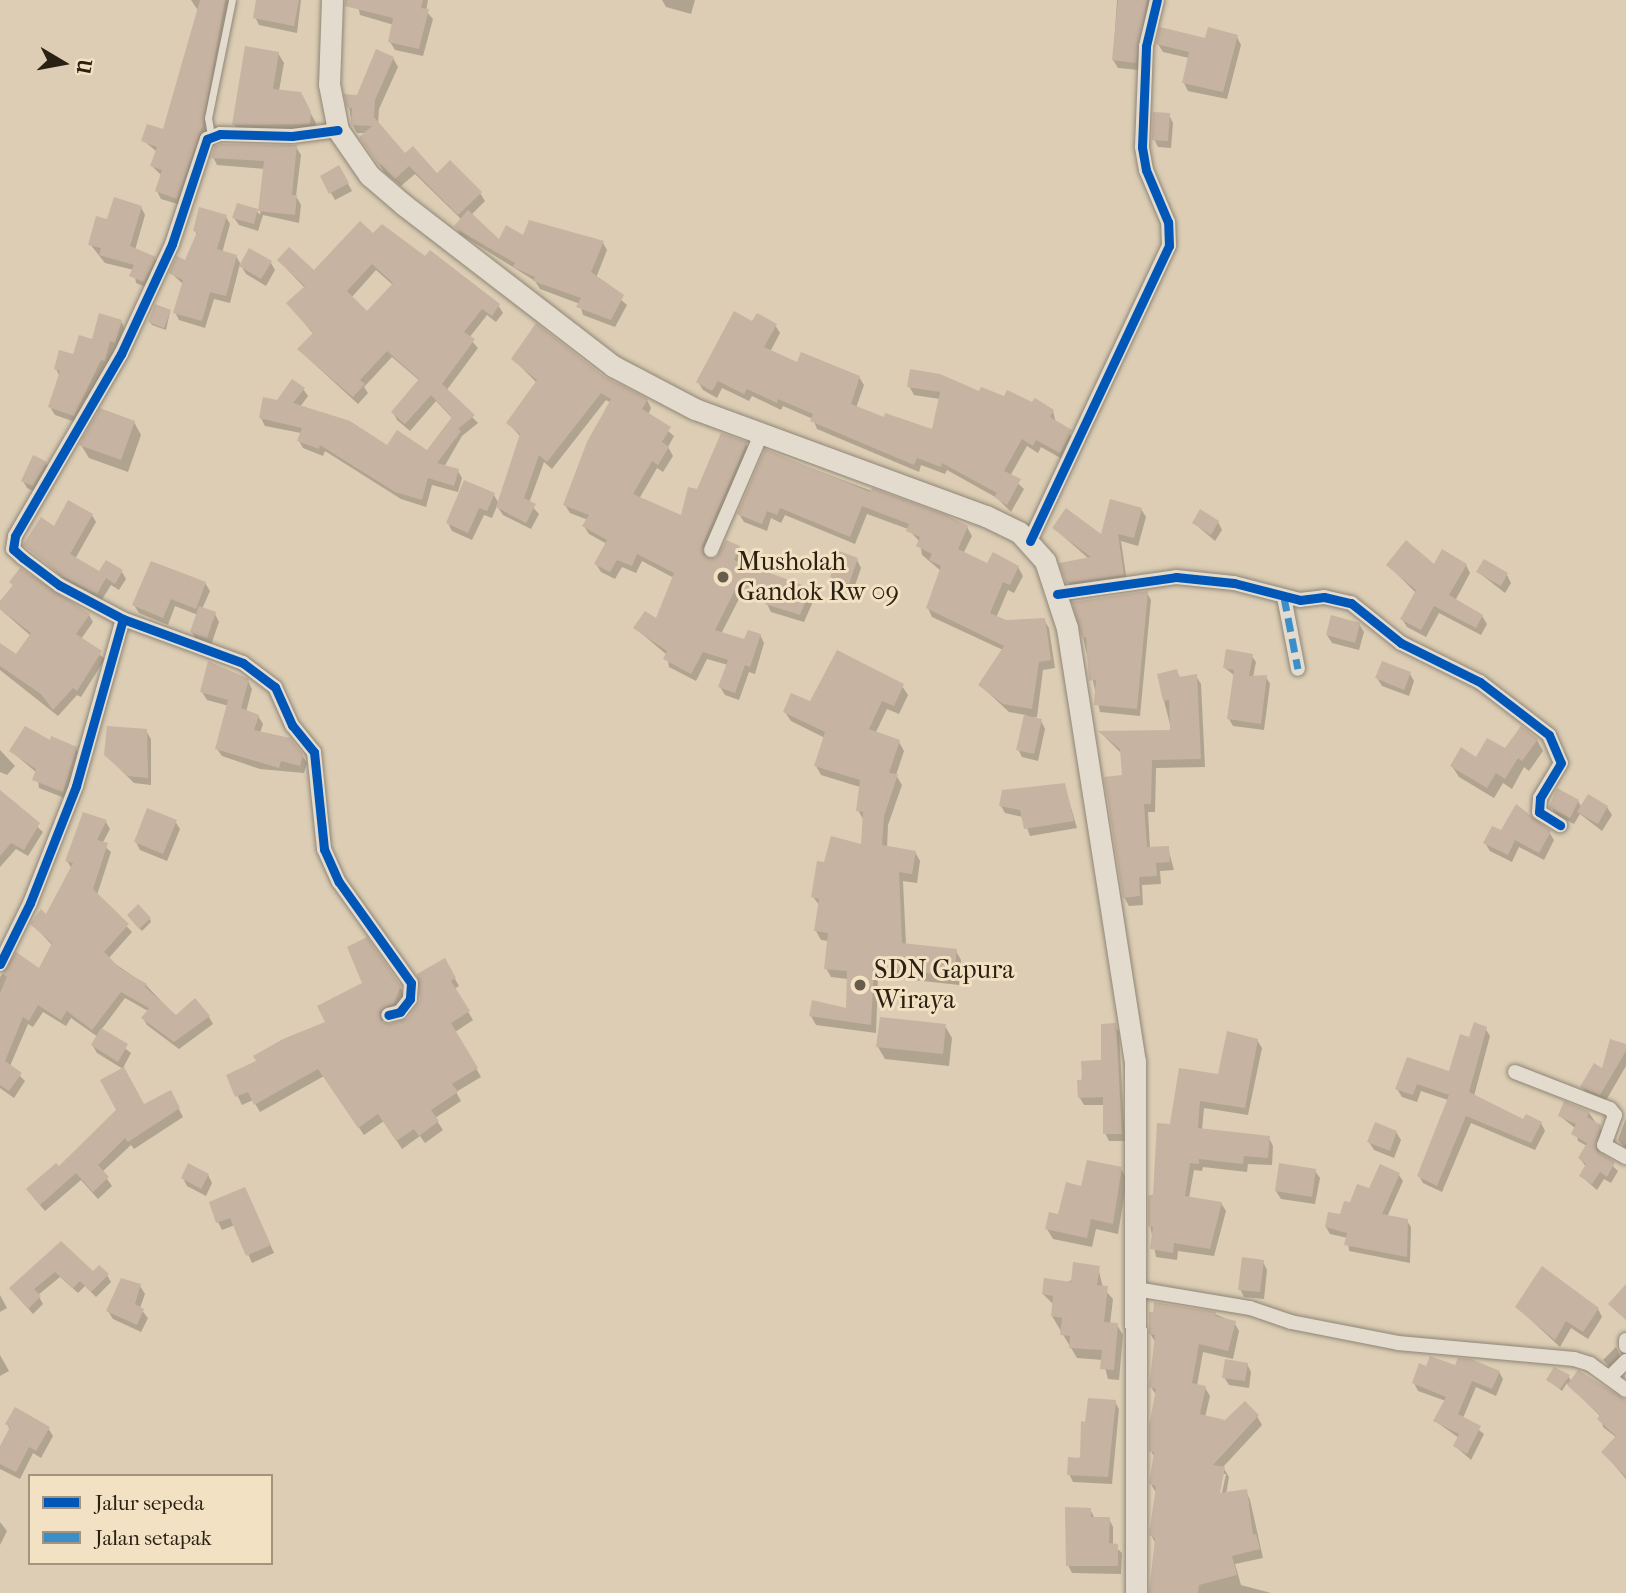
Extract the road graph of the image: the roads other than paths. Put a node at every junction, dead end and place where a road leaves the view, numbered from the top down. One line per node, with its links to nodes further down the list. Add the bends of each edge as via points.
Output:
1 (232, 0): 5 (lane, via 208,118)
2 (332, 0): 4 (main road, via 329,84)
3 (1157, 0): 7 (street, via 1146,46 1142,147 1146,170 1168,222 1169,246)
4 (338, 130): 5 (street, via 292,136); 6 (main road, via 360,164 404,205 613,366 695,409)
5 (211, 135): 11 (street, via 172,244 121,354 15,536 13,549 23,558 59,585)
6 (762, 432): 7 (main road, via 986,516); 8 (street)
7 (1030, 541): 9 (main road, via 1045,561)
8 (711, 550)
9 (1057, 594): 10 (street, via 1176,577 1234,583); 18 (main road, via 1082,714 1127,991 1138,1139)
10 (1284, 597): 12 (street); 13 (street, via 1324,597 1351,603 1401,643 1480,682 1549,735 1561,763 1540,798 1539,812)
11 (123, 620): 14 (street, via 76,786 30,903); 15 (street, via 243,663 275,687 292,725 314,752 324,849 339,882 411,983 410,999 400,1012)
12 (1298, 669)
13 (1560, 825)
14 (0, 964)
15 (388, 1015)
16 (1516, 1072): 17 (street, via 1610,1109 1615,1115 1604,1145)
17 (1626, 1157)
18 (1136, 1289): 22 (street, via 1250,1308 1291,1322 1398,1343 1574,1359); 24 (main road)
19 (1626, 1340): 20 (street)
20 (1626, 1346)
21 (1626, 1361): 22 (street)
22 (1610, 1377): 23 (street)
23 (1626, 1390)
24 (1136, 1593)

